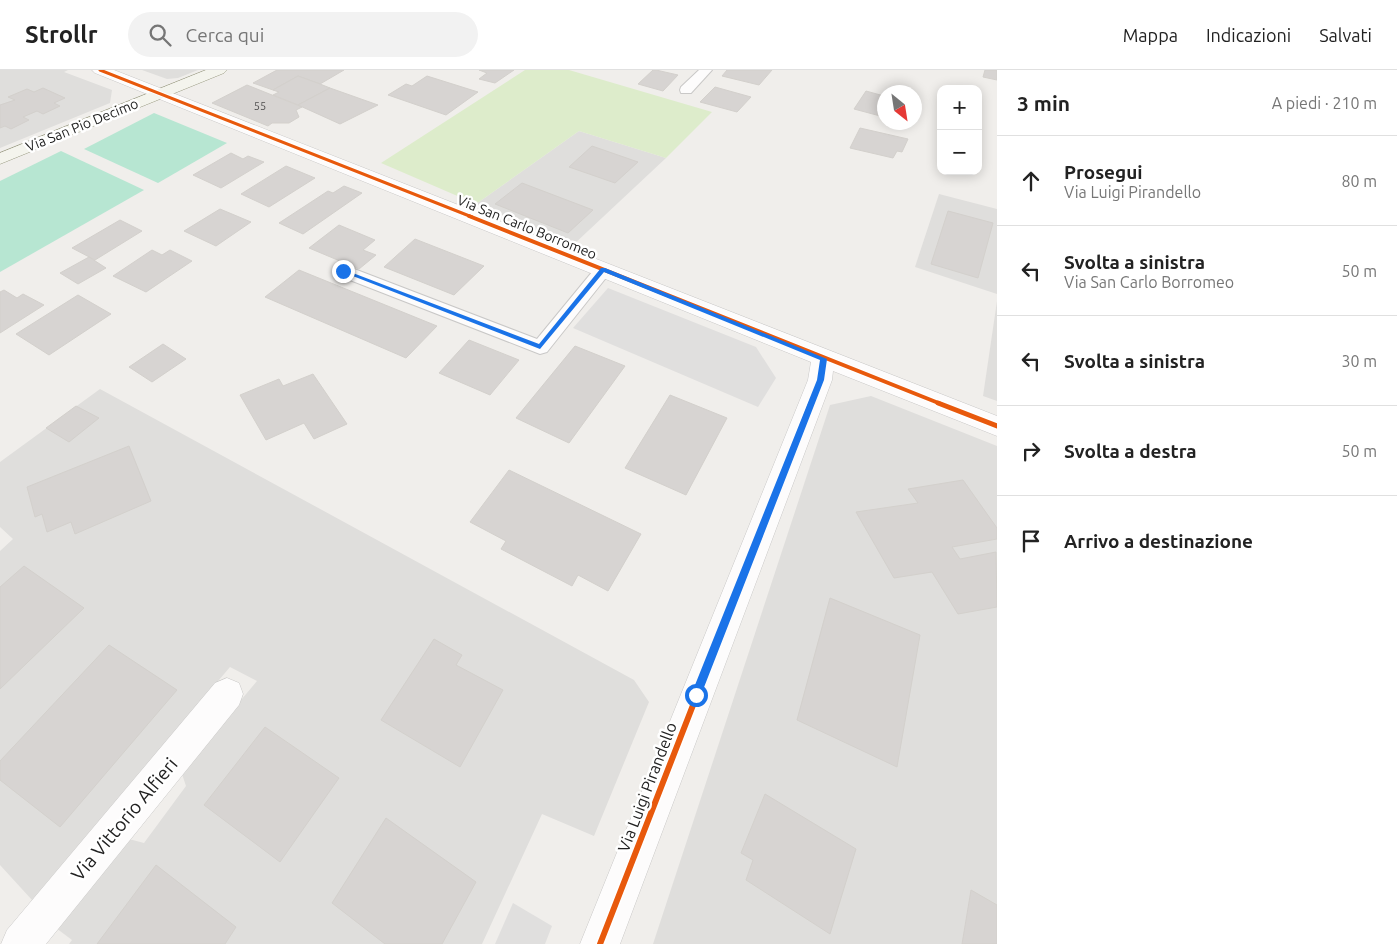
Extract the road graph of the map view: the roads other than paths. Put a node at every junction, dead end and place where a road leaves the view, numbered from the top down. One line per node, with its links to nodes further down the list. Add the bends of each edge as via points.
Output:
1 (100, 70): 5 (street, Via San Carlo Borromeo)
2 (219, 70): 5 (street, Via San Pio Decimo)
3 (706, 70): 4 (lane)
4 (686, 90)
5 (160, 93): 6 (street, Via San Pio Decimo); 7 (street, Via San Carlo Borromeo)
6 (0, 159)
7 (603, 270): 8 (lane, via 540,347); 9 (street, Via San Carlo Borromeo)
8 (343, 271)
9 (823, 359): 10 (street, Via San Carlo Borromeo); 13 (street, Via Luigi Pirandello, via 820,380)
10 (997, 426)
11 (227, 694): 12 (street, Via Vittorio Alfieri)
12 (21, 944)
13 (600, 944)

